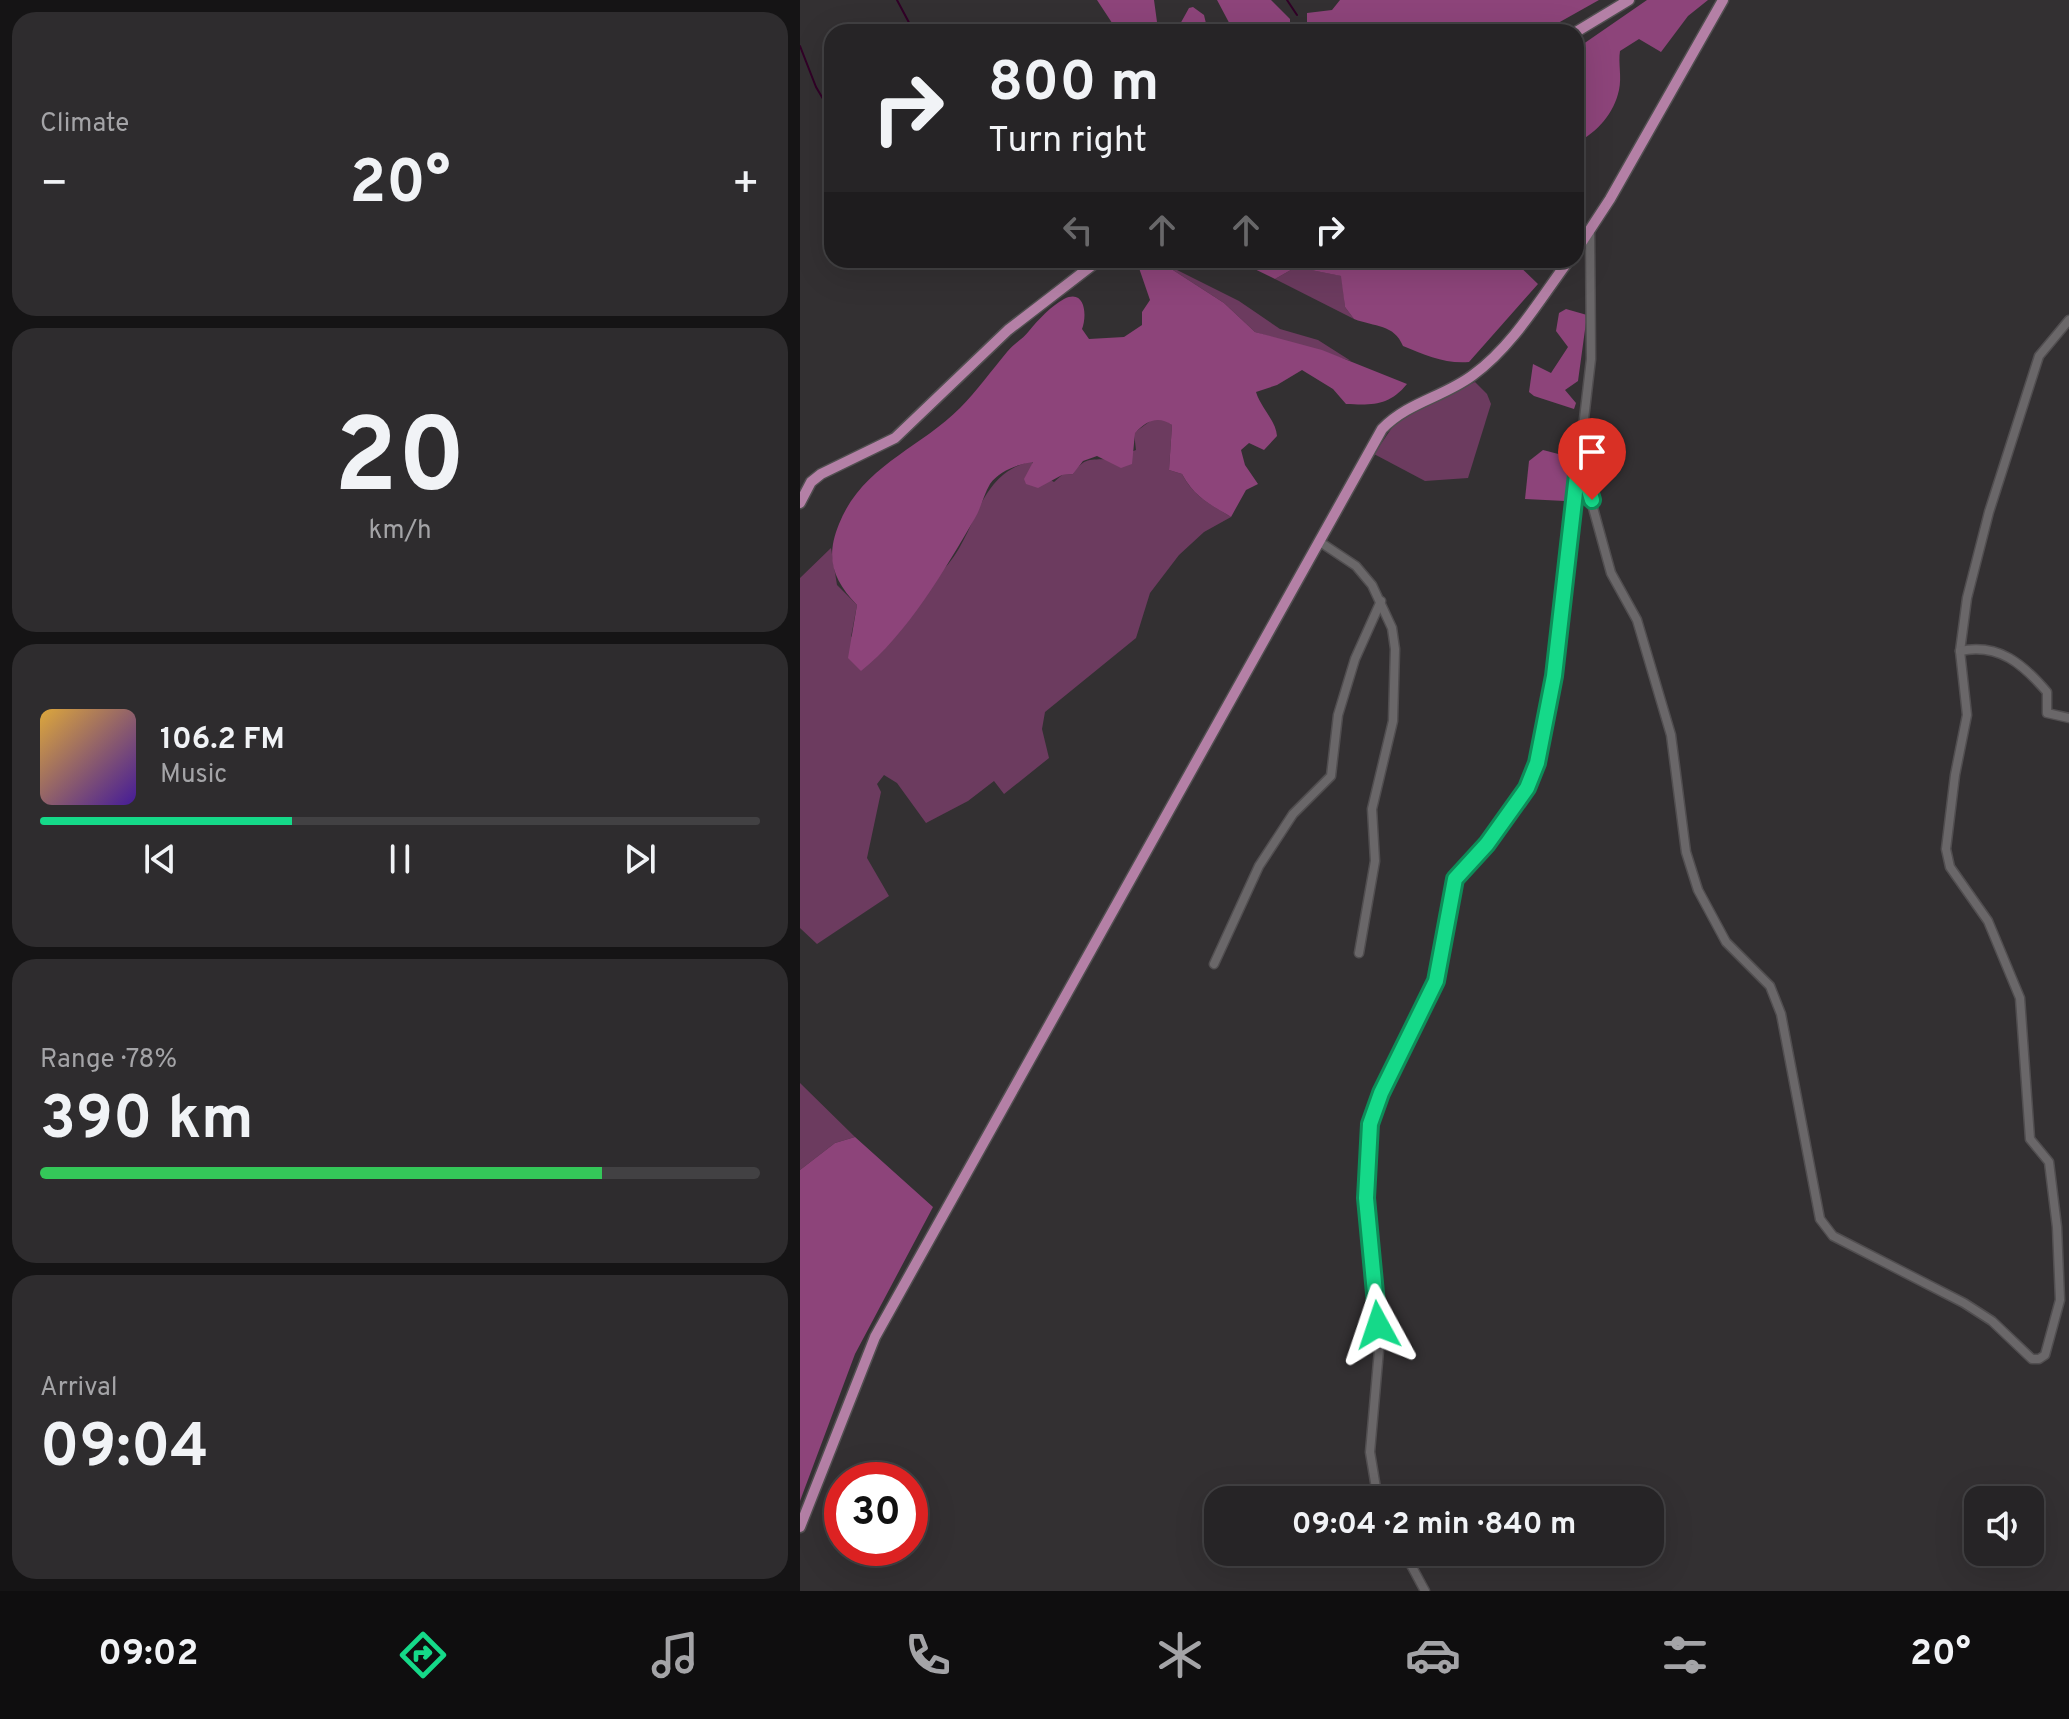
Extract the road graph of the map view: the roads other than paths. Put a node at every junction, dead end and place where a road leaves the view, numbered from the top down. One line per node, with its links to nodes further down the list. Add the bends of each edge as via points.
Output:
1 (1629, 0): 3 (main road)
2 (1723, 0): 4 (main road)
3 (1584, 27)
4 (1590, 231): 5 (main road); 9 (street, via 1591,357)
5 (1584, 240)
6 (1088, 268): 10 (main road, via 1032,308 895,438 821,474)
7 (1563, 268): 11 (main road, via 1484,366 1404,410 1382,429)
8 (2069, 320): 13 (street, via 2034,370 1982,541)
9 (1579, 457): 13 (street, via 1611,573 1637,620 1674,743 1686,852 1698,890 1726,942 1770,986 1781,1014 1820,1219 1833,1236 1983,1315 2025,1354 2039,1359 2045,1355 2060,1300 2057,1227 2049,1162 2030,1139 2020,998 1988,921 1950,867 1946,849 1967,715); 17 (street, via 1554,676 1537,763 1527,788 1455,879 1436,981 1370,1124 1366,1198 1379,1350 1370,1452)
10 (800, 503)
11 (1320, 542): 12 (street, via 1356,566); 18 (main road, via 875,1337)
12 (1381, 601): 15 (street, via 1392,628 1397,685 1372,809 1375,861); 16 (street, via 1338,715 1331,776 1293,814 1259,866)
13 (1960, 651): 14 (street, via 1992,650 2021,664 2047,692 2047,713)
14 (2069, 718)
15 (1359, 953)
16 (1214, 964)
17 (1376, 1486)
18 (800, 1527)
19 (1412, 1566): 20 (street)
20 (1425, 1591)

